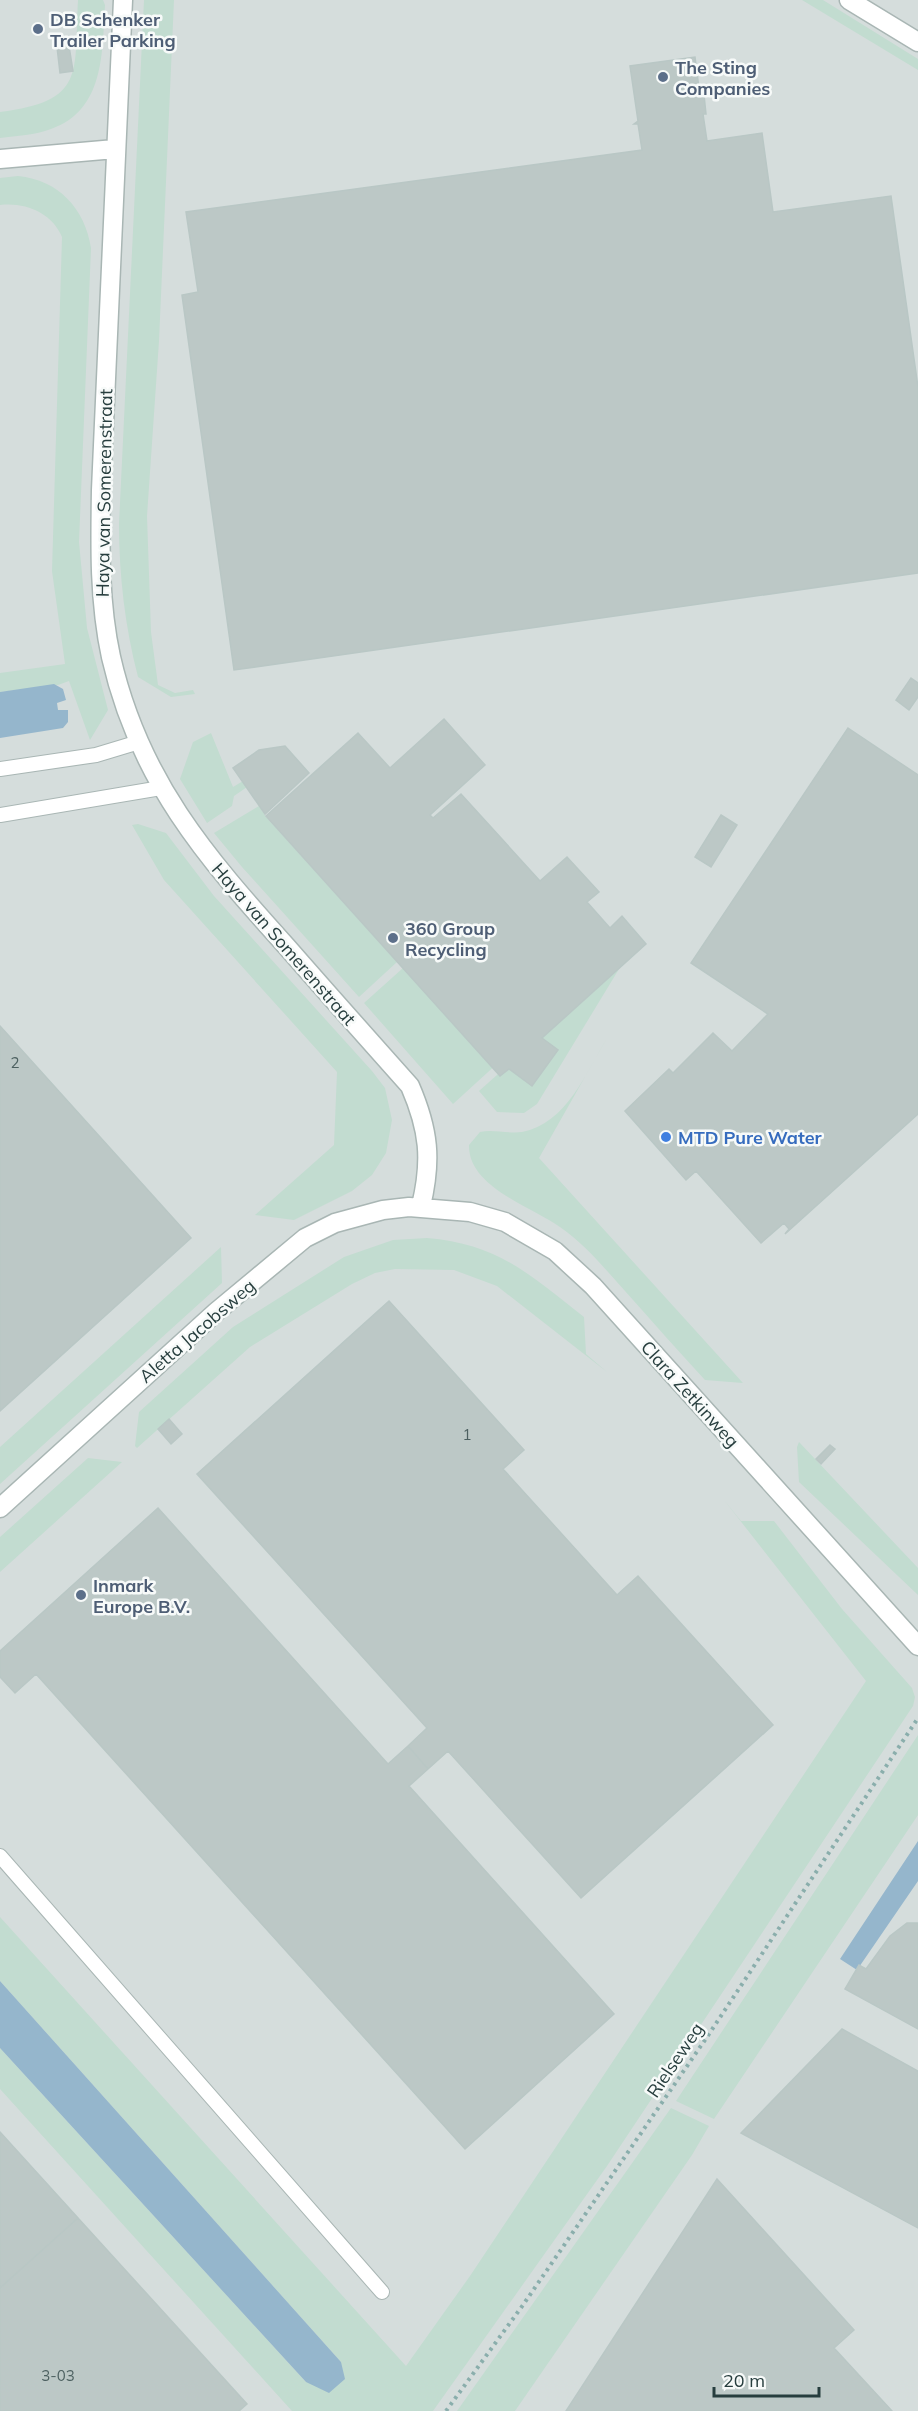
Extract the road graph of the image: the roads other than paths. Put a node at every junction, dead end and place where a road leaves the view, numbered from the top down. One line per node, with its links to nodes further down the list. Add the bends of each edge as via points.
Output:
1 (123, 0): 4 (street, Haya van Somerenstraat)
2 (849, 0): 3 (street)
3 (918, 42)
4 (115, 149): 5 (street); 6 (street, Haya van Somerenstraat, via 100,567 111,657)
5 (0, 159)
6 (139, 742): 7 (lane, via 96,755); 8 (street, Haya van Somerenstraat)
7 (0, 769)
8 (161, 788): 9 (lane); 10 (street, Haya van Somerenstraat, via 203,851 410,1086 423,1116 429,1150)
9 (0, 815)
10 (421, 1206): 11 (street, Aletta Jacobsweg, via 383,1210 305,1238 216,1312); 12 (street, Clara Zetkinweg, via 470,1212 505,1222 555,1251 593,1286)
11 (0, 1508)
12 (918, 1646)
13 (0, 1856): 14 (lane)
14 (382, 2292)

